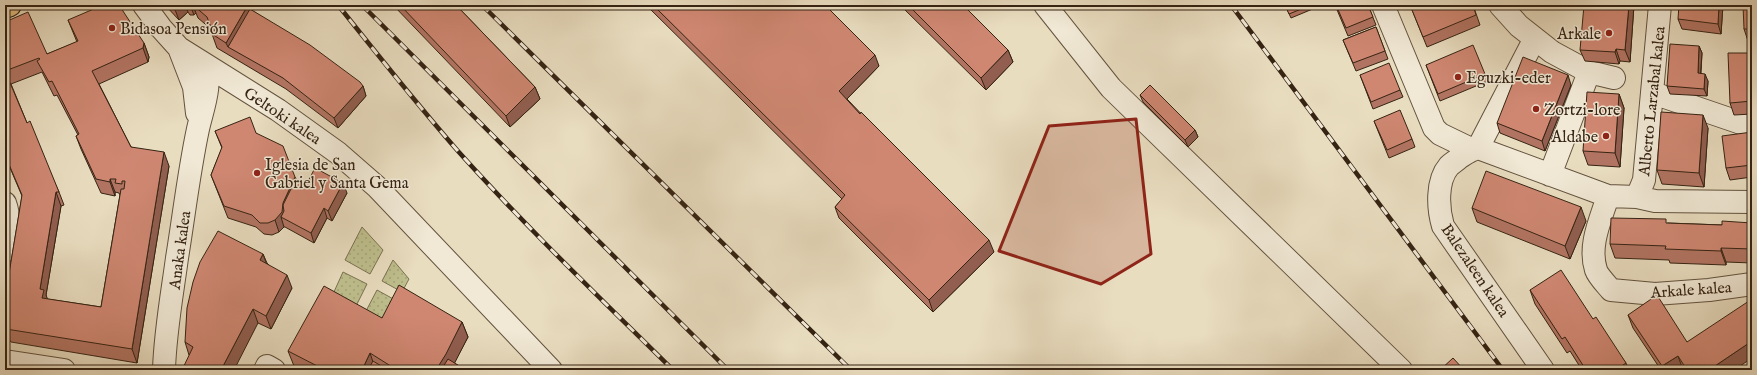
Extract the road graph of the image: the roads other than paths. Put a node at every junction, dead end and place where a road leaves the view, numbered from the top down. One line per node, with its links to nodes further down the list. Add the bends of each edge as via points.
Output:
1 (10, 5): 7 (main road)
2 (144, 5): 9 (street, Geltoki kalea, via 160,28)
3 (1045, 5): 30 (street, via 1111,88)
4 (1383, 5): 18 (street, via 1434,128 1440,134)
5 (1500, 5): 8 (street)
6 (1660, 5): 14 (street, Alberto Larzabal kalea)
7 (5, 7)
8 (1527, 40): 11 (street, via 1552,52); 18 (street)
9 (179, 48): 10 (street, Geltoki kalea); 15 (street, Anaka kalea)
10 (211, 71): 13 (street, Geltoki kalea); 15 (street, via 199,82); 17 (street, Anaka kalea)
11 (1586, 78): 12 (street); 19 (street)
12 (1614, 78)
13 (249, 92): 17 (street, Anaka kalea, via 234,91 219,97 209,108); 29 (street, Geltoki kalea, via 338,153 377,187)
14 (1653, 94): 16 (street, via 1741,123); 21 (street, Alberto Larzabal kalea, via 1644,180)
15 (195, 95): 17 (street, Anaka kalea)
16 (1752, 124)
17 (198, 130): 28 (street, Anaka kalea, via 170,308)
18 (1474, 149): 19 (street); 31 (street, Balezaleen kalea, via 1449,166 1443,179 1439,196 1443,226)
19 (1550, 175): 20 (street)
20 (1608, 196): 21 (street); 25 (street, Arkale kalea, via 1597,229 1594,250 1596,270 1611,290 1655,294)
21 (1638, 197): 22 (street, via 1655,201)
22 (1752, 202)
23 (5, 203): 24 (street, via 9,222)
24 (5, 251)
25 (1752, 284)
26 (5, 361): 27 (street)
27 (64, 370)
28 (164, 370)
29 (551, 370)
30 (1401, 370)
31 (1543, 370)

